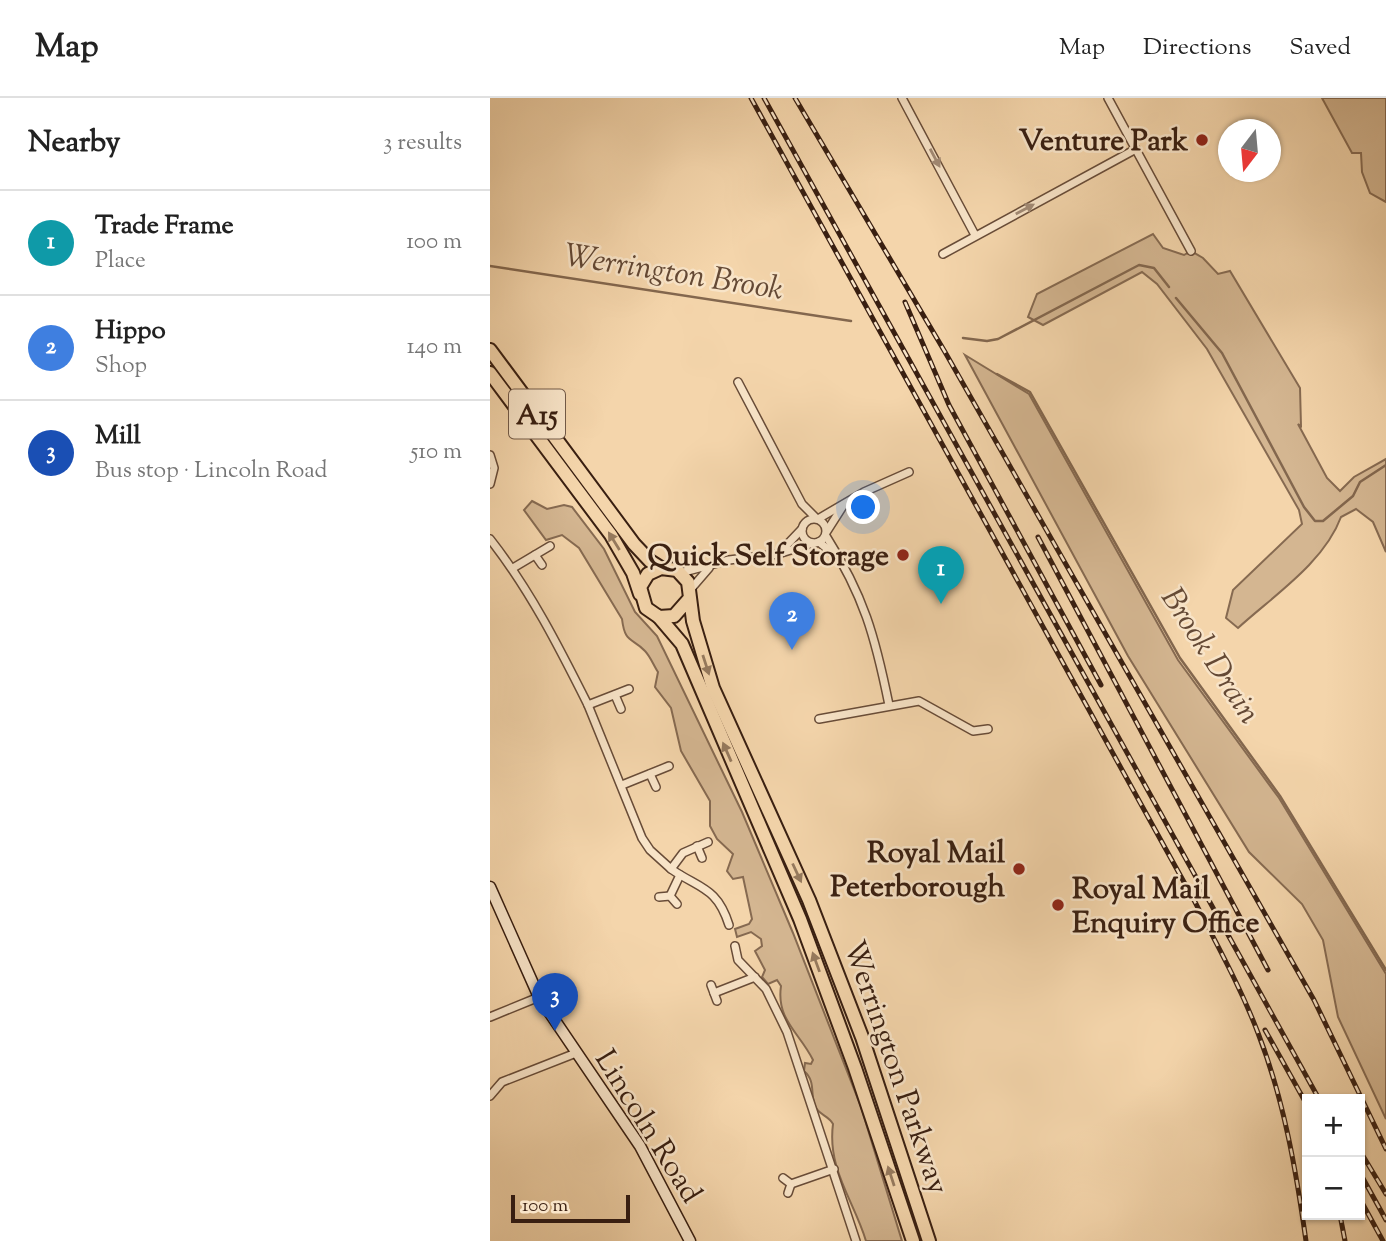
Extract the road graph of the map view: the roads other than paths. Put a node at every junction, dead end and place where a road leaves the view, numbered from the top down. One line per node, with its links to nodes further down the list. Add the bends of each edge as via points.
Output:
1 (902, 98): 4 (street, one-way to 4)
2 (1108, 98): 3 (street)
3 (1136, 149): 4 (street, one-way to 3); 5 (street)
4 (975, 235): 6 (street)
5 (1191, 251)
6 (943, 254)
7 (490, 350): 27 (highway, A15, via 592,490 650,561)
8 (490, 373): 29 (highway, A15, one-way to 8, via 611,535)
9 (738, 383): 13 (street)
10 (490, 455): 12 (street, via 494,468)
11 (909, 472): 14 (street, via 863,492)
12 (490, 484)
13 (802, 504): 15 (street); 16 (street)
14 (844, 506): 15 (street); 17 (street)
15 (817, 519): 16 (street); 17 (street)
16 (803, 527): 19 (street, via 806,540); 21 (street)
17 (826, 533): 19 (street); 23 (street)
18 (490, 539): 26 (street)
19 (816, 542): 21 (street); 23 (street)
20 (550, 546): 22 (street)
21 (778, 554): 25 (street)
22 (535, 555): 24 (street); 26 (street)
23 (837, 558): 35 (street, via 867,611)
24 (542, 565)
25 (712, 565): 28 (street); 30 (street)
26 (513, 568): 34 (street)
27 (661, 568): 28 (highway, A15); 29 (highway, via 648,574)
28 (680, 573): 30 (highway)
29 (640, 594): 31 (highway, A15, via 646,608)
30 (690, 594): 31 (highway, via 674,616); 65 (highway, Werrington Parkway, one-way to 65, via 713,688 809,900 862,1037)
31 (659, 617): 64 (highway, Werrington Parkway / A15, one-way to 31, via 800,919 682,643)
32 (629, 689): 33 (street)
33 (615, 695): 34 (street); 36 (street)
34 (588, 705): 41 (street)
35 (889, 705): 37 (street); 38 (street, via 919,701 973,731)
36 (621, 709)
37 (819, 719)
38 (988, 729)
39 (669, 766): 40 (street)
40 (650, 774): 41 (street); 42 (street)
41 (622, 785): 46 (street, via 642,838)
42 (656, 788)
43 (708, 842): 44 (street)
44 (697, 846): 45 (street); 46 (street)
45 (702, 858)
46 (671, 869): 47 (street)
47 (680, 875): 49 (street); 52 (street, via 710,891)
48 (490, 887): 56 (street, Lincoln Road)
49 (670, 896): 50 (street); 51 (street)
50 (659, 897)
51 (677, 904)
52 (729, 925)
53 (735, 946): 54 (street, via 738,960)
54 (755, 977): 55 (street); 60 (street, via 787,1032)
55 (714, 993)
56 (539, 997): 57 (street); 58 (street, Lincoln Road)
57 (490, 1017)
58 (576, 1053): 59 (street, via 502,1082); 62 (street, Lincoln Road, via 640,1146)
59 (490, 1096)
60 (834, 1169): 61 (street, via 787,1181); 63 (street)
61 (788, 1193)
62 (690, 1241)
63 (856, 1241)
64 (913, 1241)
65 (929, 1241)

